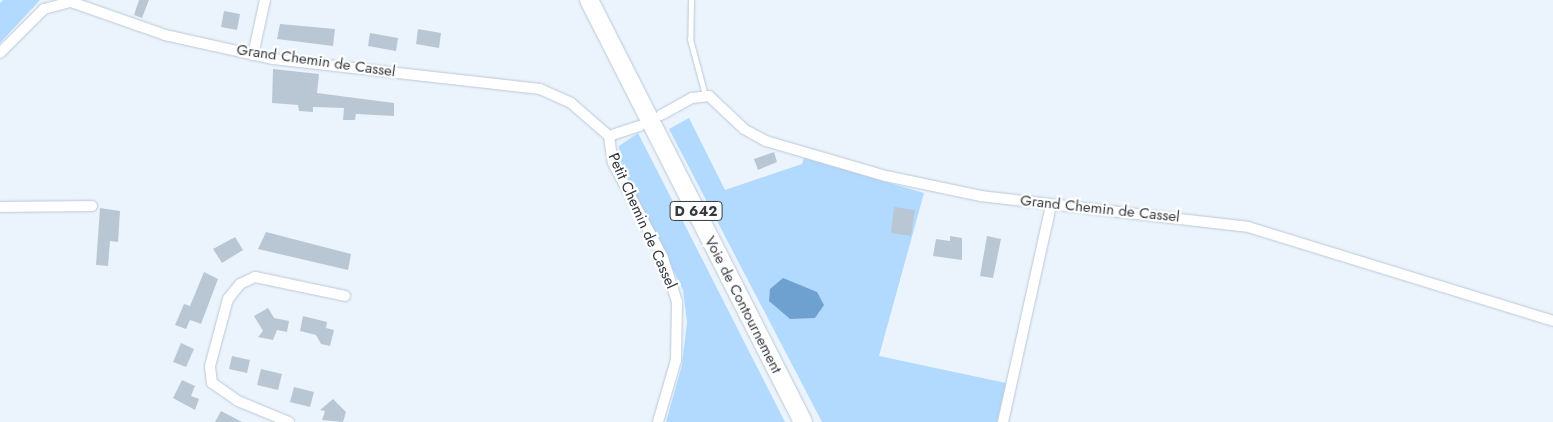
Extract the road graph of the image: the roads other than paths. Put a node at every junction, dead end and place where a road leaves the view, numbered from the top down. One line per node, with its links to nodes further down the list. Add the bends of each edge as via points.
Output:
1 (265, 0): 5 (street)
2 (589, 0): 17 (highway, Voie de Contournement / D 642)
3 (691, 0): 6 (lane, via 690,39)
4 (0, 52): 5 (street, Grand Chemin de Cassel, via 38,13 64,2 160,33)
5 (253, 55): 9 (street, Grand Chemin de Cassel, via 540,90 571,104)
6 (705, 95): 7 (street); 10 (street, Grand Chemin de Cassel, via 750,133 775,145 935,188)
7 (661, 115)
8 (639, 126): 9 (street)
9 (609, 136): 16 (street, Petit Chemin de Cassel, via 613,163 667,268 677,302 676,360)
10 (1051, 205): 14 (street, Grand Chemin de Cassel, via 1248,227); 18 (street)
11 (92, 206): 12 (street)
12 (0, 207)
13 (345, 296): 15 (street, via 255,277 240,284 228,299 210,366 212,384 238,401)
14 (1553, 321)
15 (289, 422)
16 (658, 422)
17 (803, 422)
18 (1003, 422)

